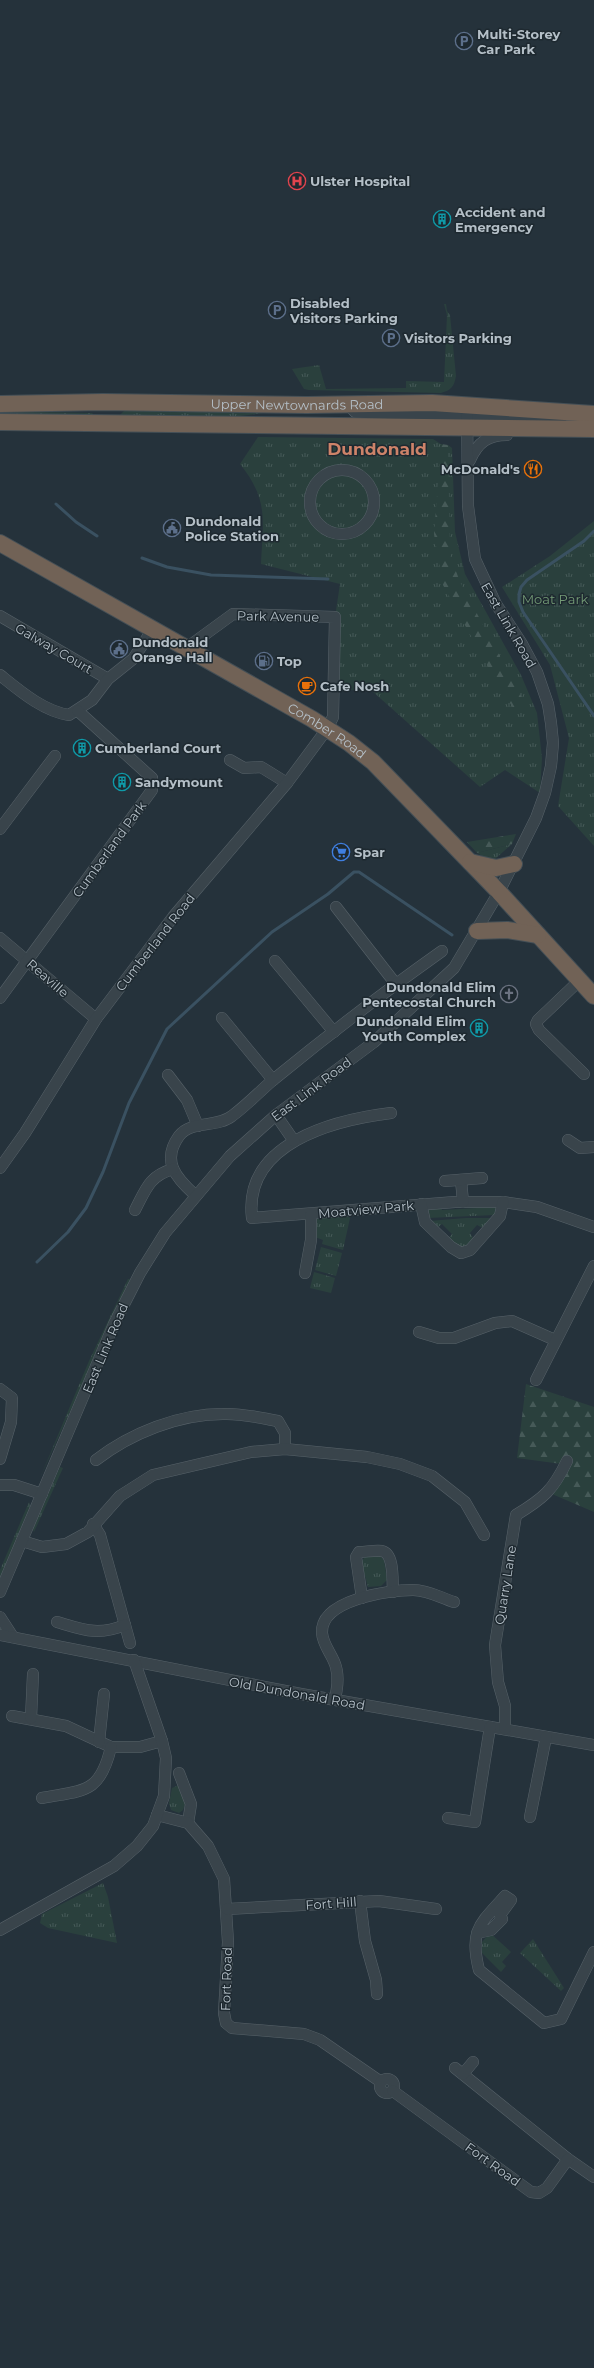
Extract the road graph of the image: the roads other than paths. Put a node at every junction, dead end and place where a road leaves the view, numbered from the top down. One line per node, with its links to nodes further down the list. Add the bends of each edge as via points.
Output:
1 (0, 404): 3 (highway, Upper Newtownards Road, via 348,404)
2 (594, 414): 3 (highway, Upper Newtownards Road)
3 (467, 416): 4 (highway, Upper Newtownards Road); 5 (highway, Upper Newtownards Road); 6 (street, via 555,421); 8 (street, East Link Road)
4 (0, 422)
5 (552, 428): 6 (highway, Upper Newtownards Road); 8 (street, via 540,435 490,437 480,443)
6 (568, 428): 7 (highway, Upper Newtownards Road)
7 (594, 429)
8 (468, 462): 24 (street, East Link Road, via 468,506 475,559 492,598 522,644 536,672 548,704 552,730 551,766 545,793)
9 (340, 535): 9 (street, via 361,528 378,504 364,479 344,471 334,472 317,482 306,505 322,527)
10 (0, 543): 13 (highway, Comber Road)
11 (0, 616): 16 (street, Galway Court)
12 (335, 618): 14 (street, Park Avenue, via 233,614); 18 (street, Cumberland Road, via 333,717)
13 (153, 629): 14 (highway, Comber Road); 16 (street, via 133,659)
14 (185, 649): 18 (highway, Comber Road)
15 (0, 675): 17 (street, via 18,690 56,713 69,715)
16 (108, 679): 17 (street, via 92,700)
17 (78, 711): 32 (street, Cumberland Park, via 152,778 152,790)
18 (327, 729): 21 (street, Cumberland Road); 23 (highway, Comber Road, via 373,762)
19 (55, 756): 22 (street)
20 (230, 760): 21 (street, via 244,768 262,767)
21 (287, 783): 38 (street, Cumberland Road, via 173,917)
22 (0, 829)
23 (470, 862): 24 (highway, via 491,867); 25 (highway, Comber Road)
24 (514, 864): 25 (street, East Link Road)
25 (499, 892): 27 (street, East Link Road); 28 (highway, Comber Road)
26 (336, 907): 34 (street)
27 (477, 930): 28 (highway, via 507,930); 44 (street, East Link Road, via 454,968 374,1042)
28 (538, 935): 33 (highway, Comber Road)
29 (0, 938): 32 (street, Reaville)
30 (442, 951): 34 (street)
31 (274, 961): 39 (street)
32 (28, 962): 36 (street, Cumberland Park); 38 (street, Reaville)
33 (580, 980): 35 (highway, Comber Road); 40 (street, via 536,1024)
34 (396, 983): 39 (street)
35 (594, 996)
36 (0, 998)
37 (222, 1018): 42 (street)
38 (96, 1019): 49 (street, Cumberland Road, via 25,1133)
39 (334, 1032): 42 (street)
40 (584, 1074)
41 (168, 1075): 45 (street, via 187,1100)
42 (273, 1080): 45 (street, via 231,1117)
43 (391, 1113): 47 (street, Moatview Park, via 334,1123)
44 (276, 1115): 47 (street); 54 (street, East Link Road, via 230,1156)
45 (198, 1126): 50 (street, via 180,1135 173,1148)
46 (568, 1140): 48 (street, via 580,1148)
47 (294, 1141): 59 (street, Moatview Park, via 271,1160 256,1180 251,1194 252,1218)
48 (594, 1146)
49 (0, 1168)
50 (173, 1169): 54 (street, via 181,1183); 58 (street, via 158,1175 150,1182)
51 (482, 1178): 52 (street)
52 (461, 1180): 53 (street); 55 (street)
53 (445, 1181)
54 (195, 1195): 72 (street, East Link Road, via 165,1233 131,1290)
55 (463, 1202): 56 (street, Moatview Park); 57 (street, Moatview Park)
56 (503, 1202): 57 (street, Moatview Park, via 500,1216 470,1250 461,1253 425,1222); 60 (street, Moatview Park, via 537,1207)
57 (421, 1204): 59 (street, Moatview Park)
58 (135, 1210)
59 (311, 1214): 62 (street, Moatview Park, via 311,1240)
60 (594, 1228)
61 (594, 1266): 64 (street)
62 (305, 1272)
63 (419, 1332): 64 (street, via 438,1338 454,1338 495,1323 512,1321)
64 (555, 1340): 65 (street)
65 (536, 1380)
66 (0, 1389): 68 (street, via 12,1398 11,1422)
67 (285, 1449): 69 (street, via 285,1433 278,1421 223,1414 164,1424 115,1445); 73 (street, via 250,1452 153,1475 120,1496); 74 (street, via 367,1457 400,1464 432,1476 465,1502)
68 (0, 1459)
69 (96, 1460)
70 (567, 1461): 93 (street, Quarry Lane, via 550,1491 516,1515 495,1645 498,1682 505,1706)
71 (0, 1485): 72 (street, via 14,1485)
72 (42, 1494): 75 (street, East Link Road)
73 (93, 1524): 75 (street, via 88,1532 66,1544 50,1548); 82 (street, via 100,1535)
74 (484, 1535)
75 (22, 1541): 76 (street, East Link Road)
76 (0, 1592)
77 (393, 1592): 78 (street); 78 (street, via 390,1559 387,1554 381,1551 359,1552 356,1557); 79 (street, via 414,1590 432,1593)
78 (362, 1598): 89 (street, via 330,1612 323,1622 325,1644 336,1666 338,1682)
79 (454, 1602)
80 (0, 1617): 84 (street)
81 (57, 1622): 82 (street, via 90,1632 110,1631)
82 (125, 1625): 85 (street)
83 (0, 1635): 84 (street, Old Dundonald Road)
84 (12, 1637): 86 (street, Old Dundonald Road)
85 (130, 1643)
86 (134, 1660): 89 (street, Old Dundonald Road); 95 (street)
87 (32, 1674): 91 (street)
88 (104, 1694): 96 (street)
89 (335, 1700): 92 (street, Old Dundonald Road)
90 (12, 1716): 91 (street)
91 (31, 1718): 96 (street, via 66,1726)
92 (490, 1727): 93 (street, Old Dundonald Road); 103 (street, via 475,1822)
93 (505, 1729): 94 (street, Old Dundonald Road)
94 (546, 1737): 97 (street, Old Dundonald Road); 102 (street)
95 (162, 1741): 98 (street, via 140,1747); 101 (street, via 166,1774 164,1796)
96 (99, 1742): 98 (street)
97 (594, 1745)
98 (111, 1747): 100 (street, via 106,1767 99,1780 88,1789)
99 (179, 1773): 104 (street, via 191,1804)
100 (42, 1798)
101 (157, 1815): 104 (street); 108 (street, via 153,1826 137,1846 114,1866)
102 (530, 1817)
103 (448, 1818)
104 (188, 1823): 107 (street, Fort Road, via 208,1846 224,1879)
105 (360, 1901): 106 (street, Fort Hill, via 378,1900); 107 (street, Fort Hill); 111 (street, via 365,1941 376,1980)
106 (436, 1908)
107 (227, 1909): 113 (street, Fort Road, via 224,2013 226,2023 232,2028 284,2032 320,2040 381,2082 381,2091 387,2094 393,2091 532,2192 540,2193 547,2188)
108 (0, 1930)
109 (477, 1933): 110 (street, via 474,1940 479,1970 544,2023 561,2019)
110 (594, 1952)
111 (377, 1994)
112 (473, 2062): 113 (street, via 459,2071)
113 (568, 2159): 114 (street)
114 (594, 2177)

